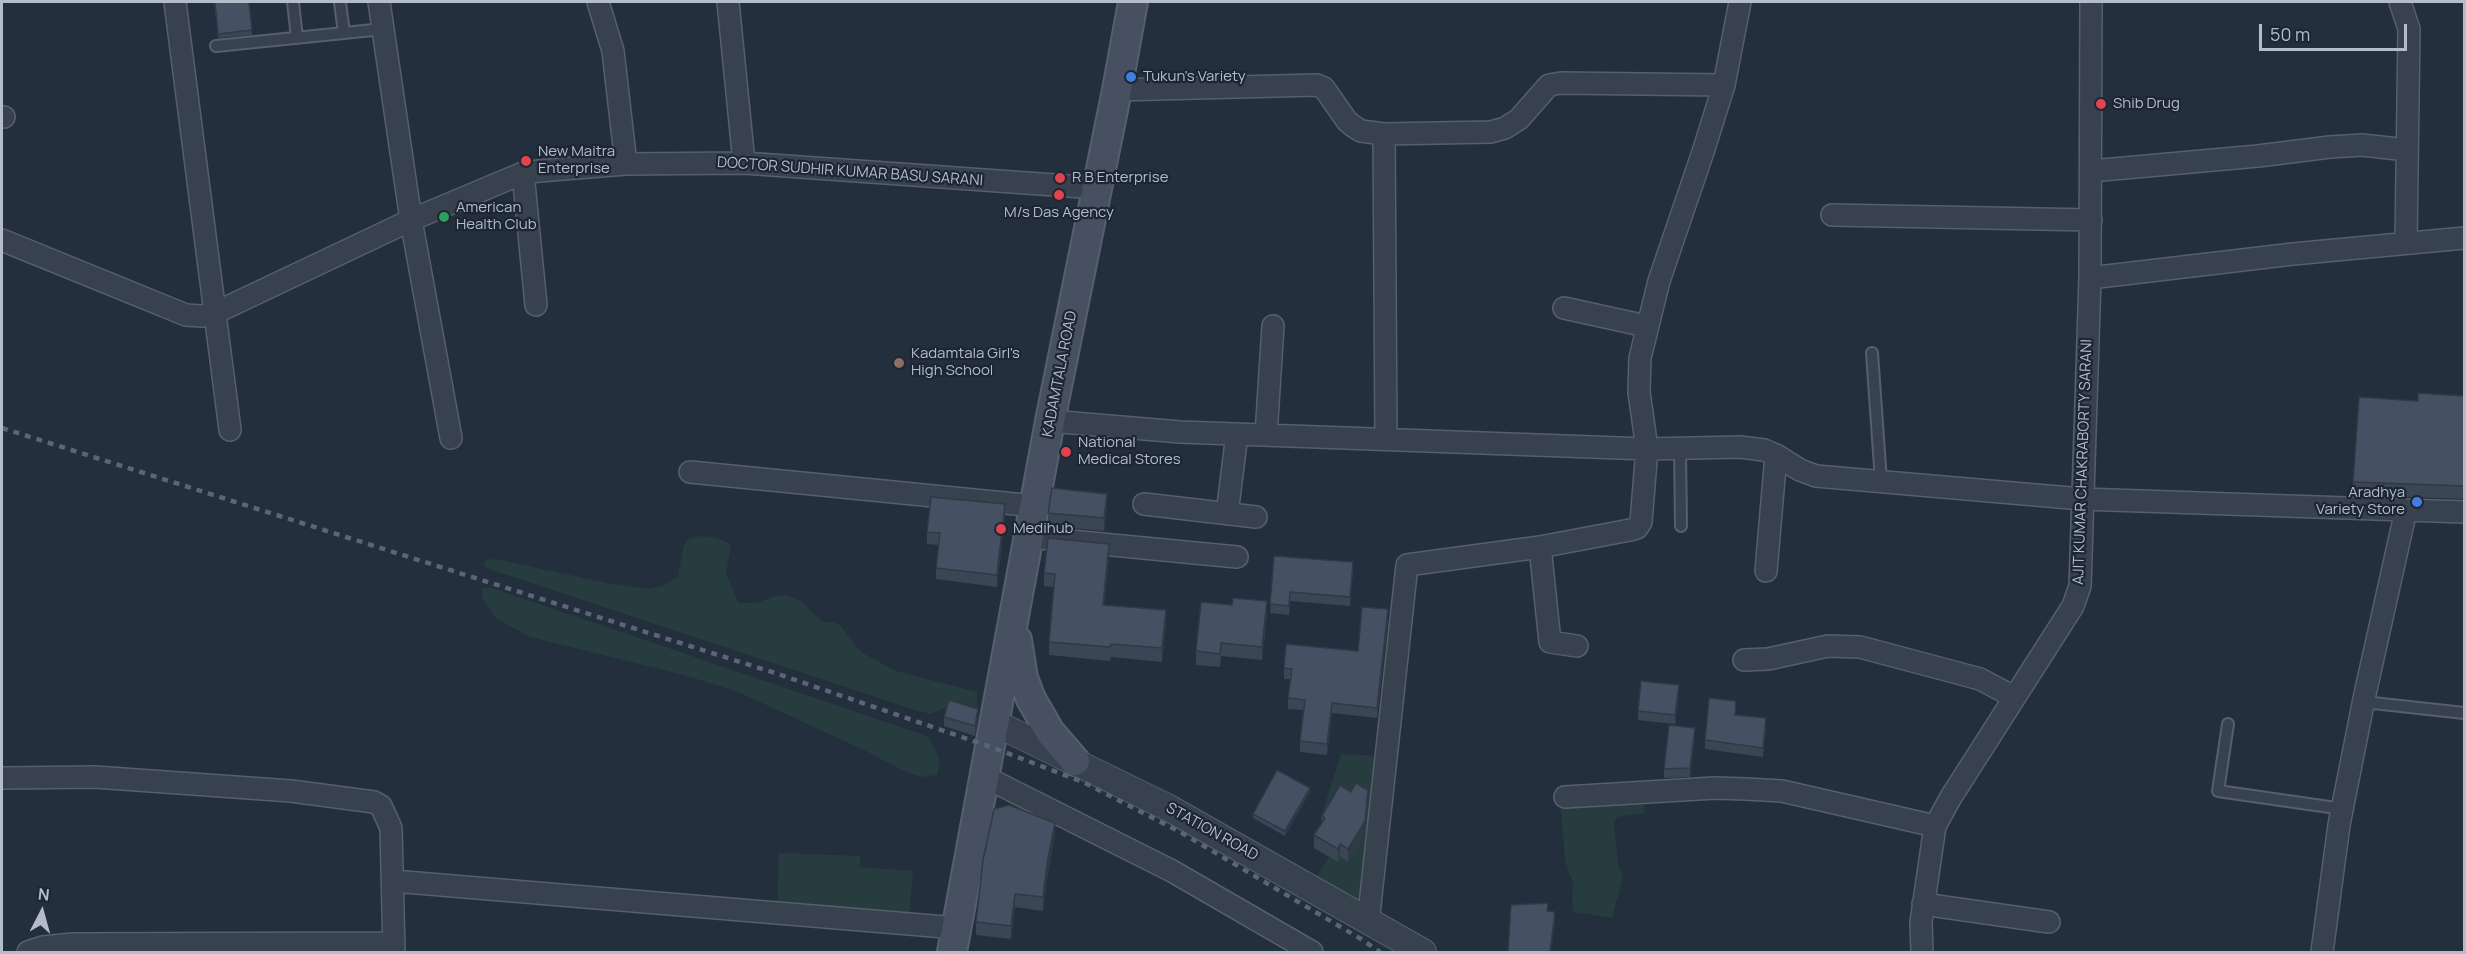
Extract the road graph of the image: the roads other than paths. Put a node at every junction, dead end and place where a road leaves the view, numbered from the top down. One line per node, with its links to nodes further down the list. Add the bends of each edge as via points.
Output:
1 (175, 2): 33 (street)
2 (293, 2): 13 (lane)
3 (340, 2): 12 (lane)
4 (378, 2): 11 (street)
5 (598, 2): 20 (street, via 613,51)
6 (728, 2): 19 (street)
7 (1133, 2): 16 (main road, KADAMTALA ROAD)
8 (1740, 2): 15 (street)
9 (2091, 2): 21 (street, AJIT KUMAR CHAKRABORTY SARANI)
10 (2400, 2): 18 (street, via 2409,29)
11 (383, 29): 12 (lane); 25 (street)
12 (344, 33): 13 (lane)
13 (297, 38): 14 (lane)
14 (216, 46)
15 (1724, 85): 17 (street, via 1561,83 1549,85 1505,129); 35 (street)
16 (1117, 90): 17 (street, via 1317,85 1324,88 1353,126); 23 (main road, KADAMTALA ROAD)
17 (1384, 134): 42 (street)
18 (2406, 150): 21 (street, via 2362,145 2330,147); 29 (street)
19 (744, 163): 20 (street, DOCTOR SUDHIR KUMAR BASU SARANI); 23 (street, DOCTOR SUDHIR KUMAR BASU SARANI)
20 (626, 164): 22 (street, DOCTOR SUDHIR KUMAR BASU SARANI)
21 (2091, 171): 26 (street, AJIT KUMAR CHAKRABORTY SARANI)
22 (523, 173): 25 (street, DOCTOR SUDHIR KUMAR BASU SARANI); 31 (street)
23 (1097, 188): 37 (main road, KADAMTALA ROAD)
24 (1832, 215): 26 (street)
25 (411, 220): 33 (street, DOCTOR SUDHIR KUMAR BASU SARANI); 41 (street)
26 (2091, 220): 30 (street, AJIT KUMAR CHAKRABORTY SARANI)
27 (2464, 238): 29 (street)
28 (2, 240): 33 (street, DOCTOR SUDHIR KUMAR BASU SARANI, via 186,315)
29 (2406, 243): 30 (street)
30 (2090, 278): 48 (street, AJIT KUMAR CHAKRABORTY SARANI)
31 (536, 305)
32 (1564, 308): 35 (street)
33 (215, 313): 38 (street)
34 (1273, 326): 40 (street)
35 (1646, 326): 44 (street, via 1639,374)
36 (1872, 353): 47 (lane)
37 (1050, 421): 39 (street); 50 (main road, KADAMTALA ROAD)
38 (230, 430)
39 (1237, 434): 40 (street); 53 (street)
40 (1266, 435): 42 (street)
41 (451, 438)
42 (1386, 438): 44 (street)
43 (1680, 448): 44 (street); 45 (street, via 1740,447); 55 (lane)
44 (1647, 449): 57 (street, via 1642,513 1637,528)
45 (1776, 454): 47 (street, via 1816,476); 59 (street)
46 (690, 472): 50 (street)
47 (1881, 481): 48 (street)
48 (2082, 499): 51 (street); 63 (street, AJIT KUMAR CHAKRABORTY SARANI, via 2081,577 2076,600)
49 (1144, 504): 53 (street)
50 (1035, 506): 56 (main road, KADAMTALA ROAD)
51 (2406, 510): 52 (street); 64 (street)
52 (2464, 512)
53 (1227, 514): 54 (street)
54 (1256, 517)
55 (1682, 526)
56 (1029, 537): 58 (street); 60 (main road, KADAMTALA ROAD)
57 (1540, 547): 61 (street, via 1550,642); 77 (street, via 1407,565)
58 (1237, 557)
59 (1766, 571)
60 (1021, 587): 67 (main road, KADAMTALA ROAD); 68 (main road, via 1016,633 1023,678 1040,716)
61 (1577, 646)
62 (1744, 660): 63 (street, via 1828,646 1860,648 1980,679)
63 (2014, 697): 73 (street, AJIT KUMAR CHAKRABORTY SARANI)
64 (2364, 702): 65 (lane); 72 (street)
65 (2464, 713)
66 (2228, 724): 72 (lane, via 2218,791)
67 (993, 735): 68 (street, STATION ROAD); 69 (main road, KADAMTALA ROAD)
68 (1075, 761): 77 (street, STATION ROAD, via 1167,807)
69 (985, 777): 78 (main road, KADAMTALA ROAD); 81 (street, via 1172,871)
70 (2, 778): 74 (street, via 94,777 291,791 374,802 381,806 391,828)
71 (1565, 797): 73 (street, via 1714,788 1782,791)
72 (2343, 809): 84 (street)
73 (1935, 826): 75 (street, AJIT KUMAR CHAKRABORTY SARANI)
74 (393, 881): 78 (street); 79 (street)
75 (1923, 904): 76 (street); 83 (street, AJIT KUMAR CHAKRABORTY SARANI)
76 (2049, 922)
77 (1368, 923): 82 (street, STATION ROAD)
78 (955, 940)
79 (394, 948): 80 (street, via 73,944)
80 (28, 952)
81 (1312, 952)
82 (1423, 952)
83 (1922, 952)
84 (2322, 952)

